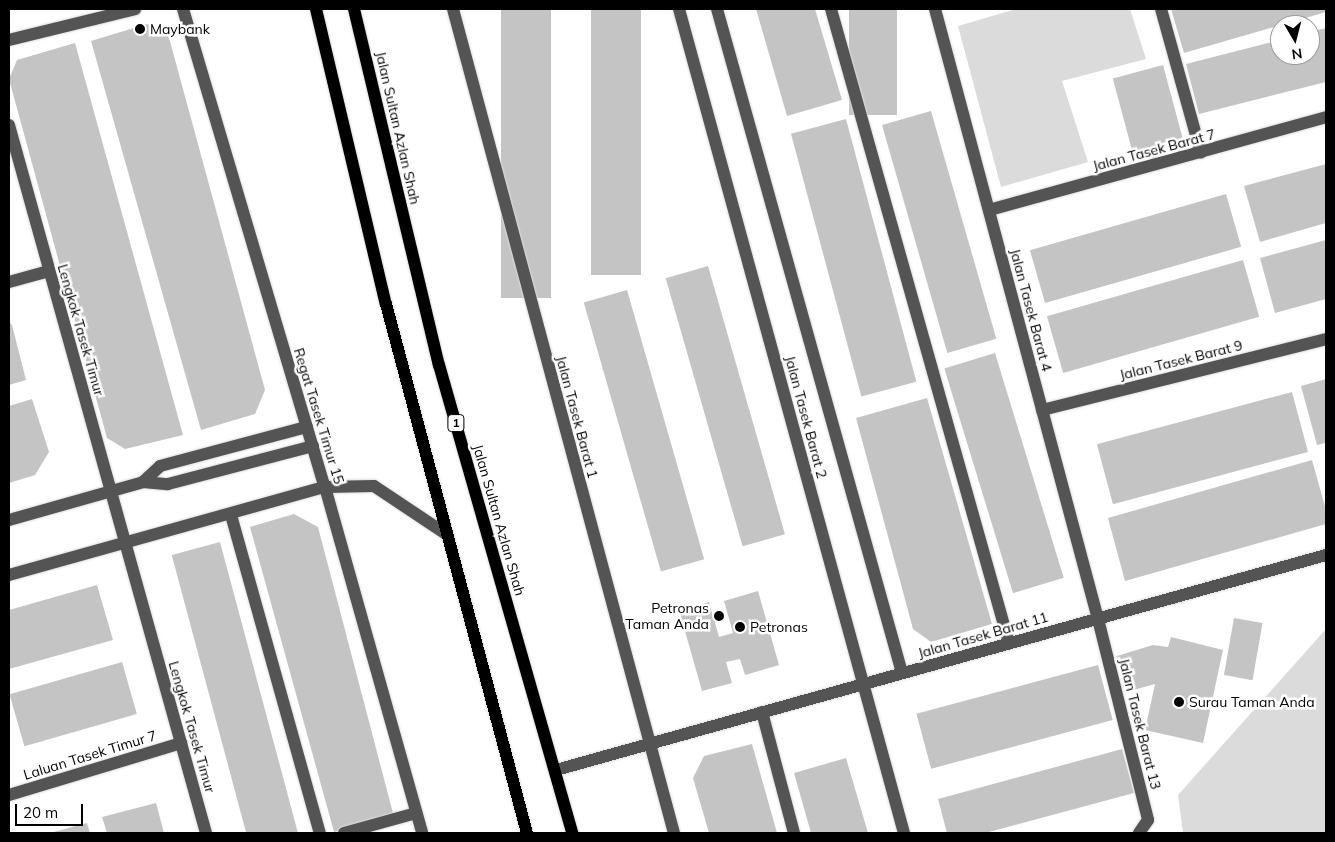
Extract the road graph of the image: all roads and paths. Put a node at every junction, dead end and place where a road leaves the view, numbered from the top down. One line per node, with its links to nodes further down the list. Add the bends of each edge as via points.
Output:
1 (135, 9): 11 (street)
2 (183, 9): 21 (street, Regat Tasek Timur 15)
3 (316, 9): 28 (main road, via 386,304)
4 (354, 9): 39 (main road, Jalan Sultan Azlan Shah / 1, via 439,365)
5 (453, 9): 38 (street, Jalan Tasek Barat 1)
6 (679, 9): 35 (street, Jalan Tasek Barat 2)
7 (717, 9): 34 (street)
8 (831, 9): 33 (street)
9 (937, 9): 16 (street, Jalan Tasek Barat 4)
10 (1161, 9): 15 (street)
11 (9, 40)
12 (1326, 118): 15 (street, Jalan Tasek Barat 7)
13 (9, 126): 14 (street, Lengkok Tasek Timur)
14 (12, 150): 17 (street, Lengkok Tasek Timur)
15 (1201, 153): 16 (street, Jalan Tasek Barat 7)
16 (989, 210): 20 (street, Jalan Tasek Barat 4)
17 (49, 271): 18 (street); 25 (street, Lengkok Tasek Timur)
18 (9, 282)
19 (1326, 339): 20 (street, Jalan Tasek Barat 9)
20 (1042, 410): 32 (street, Jalan Tasek Barat 4)
21 (307, 427): 22 (street, Regat Tasek Timur 15); 23 (street, via 160,466)
22 (313, 446): 23 (street, via 168,484); 24 (street, Regat Tasek Timur 15)
23 (143, 482): 25 (street)
24 (325, 487): 26 (street); 28 (street, via 374,486); 41 (street, Regat Tasek Timur 15)
25 (111, 491): 27 (street); 29 (street, Lengkok Tasek Timur)
26 (231, 515): 29 (street); 43 (street)
27 (9, 520)
28 (446, 534): 46 (main road)
29 (124, 543): 31 (street); 37 (street, Lengkok Tasek Timur)
30 (1326, 555): 32 (street, Jalan Tasek Barat 11)
31 (9, 575)
32 (1098, 618): 33 (street, Jalan Tasek Barat 11); 51 (street, Jalan Tasek Barat 13, via 1148,820)
33 (1009, 643): 34 (street, Jalan Tasek Barat 11)
34 (902, 673): 35 (street, Jalan Tasek Barat 11)
35 (863, 684): 36 (street, Jalan Tasek Barat 11); 50 (street, Jalan Tasek Barat 2)
36 (762, 712): 38 (street, Jalan Tasek Barat 11); 49 (street)
37 (181, 743): 40 (street, Laluan Tasek Timur 7); 42 (street, Lengkok Tasek Timur)
38 (648, 744): 39 (street, Jalan Tasek Barat 11); 48 (street, Jalan Tasek Barat 1)
39 (556, 770): 47 (main road, Jalan Sultan Azlan Shah / 1)
40 (9, 795)
41 (416, 813): 44 (street); 45 (street, Regat Tasek Timur 15)
42 (206, 833)
43 (320, 833)
44 (344, 833)
45 (422, 833)
46 (527, 833)
47 (572, 833)
48 (674, 833)
49 (794, 833)
50 (904, 833)
51 (1139, 833)

